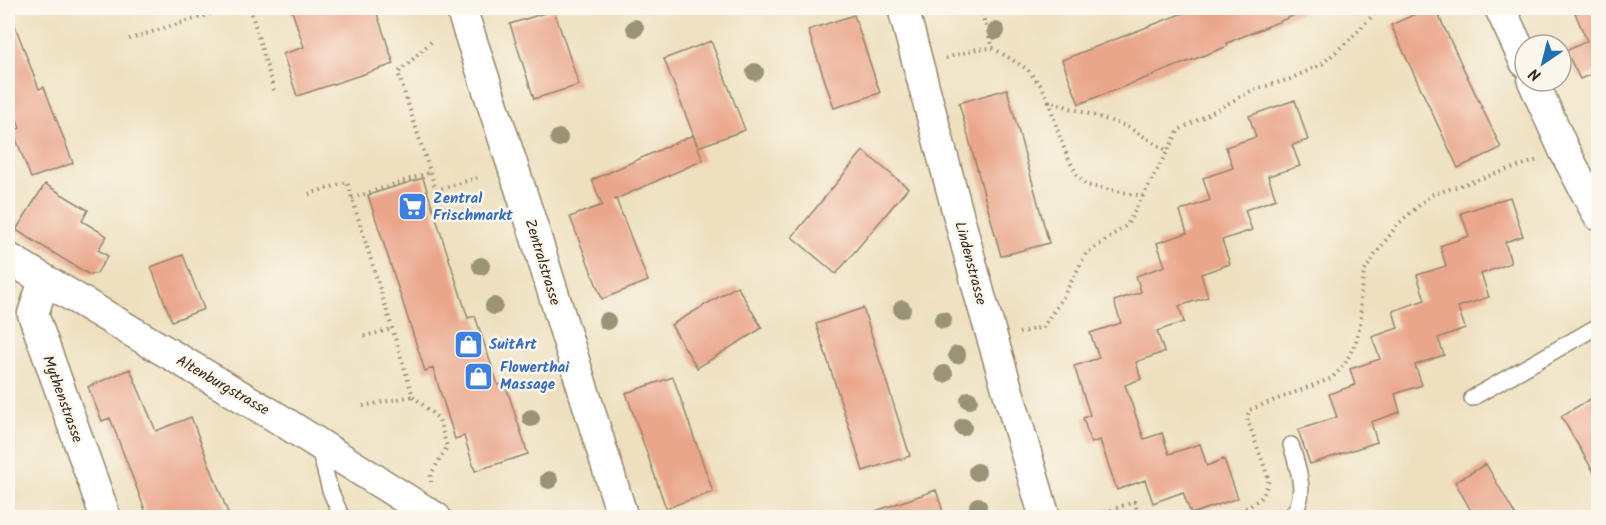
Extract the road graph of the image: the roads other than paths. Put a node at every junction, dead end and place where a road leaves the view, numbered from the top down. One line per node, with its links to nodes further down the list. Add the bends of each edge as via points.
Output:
1 (461, 8): 16 (street, Zentralstrasse)
2 (903, 8): 17 (street, Lindenstrasse, via 980,296)
3 (1500, 8): 4 (street)
4 (1513, 36)
5 (1538, 93): 6 (street)
6 (1599, 215)
7 (8, 258): 8 (street, Altenburgstrasse)
8 (44, 280): 11 (street, Altenburgstrasse); 13 (street, Mythenstrasse, via 33,314)
9 (1599, 326): 10 (lane)
10 (1472, 398)
11 (317, 442): 14 (lane); 15 (street, Altenburgstrasse)
12 (1291, 445): 18 (lane, via 1301,478 1296,511)
13 (106, 518)
14 (342, 518)
15 (436, 518)
16 (623, 518)
17 (1045, 518)
18 (1289, 518)

